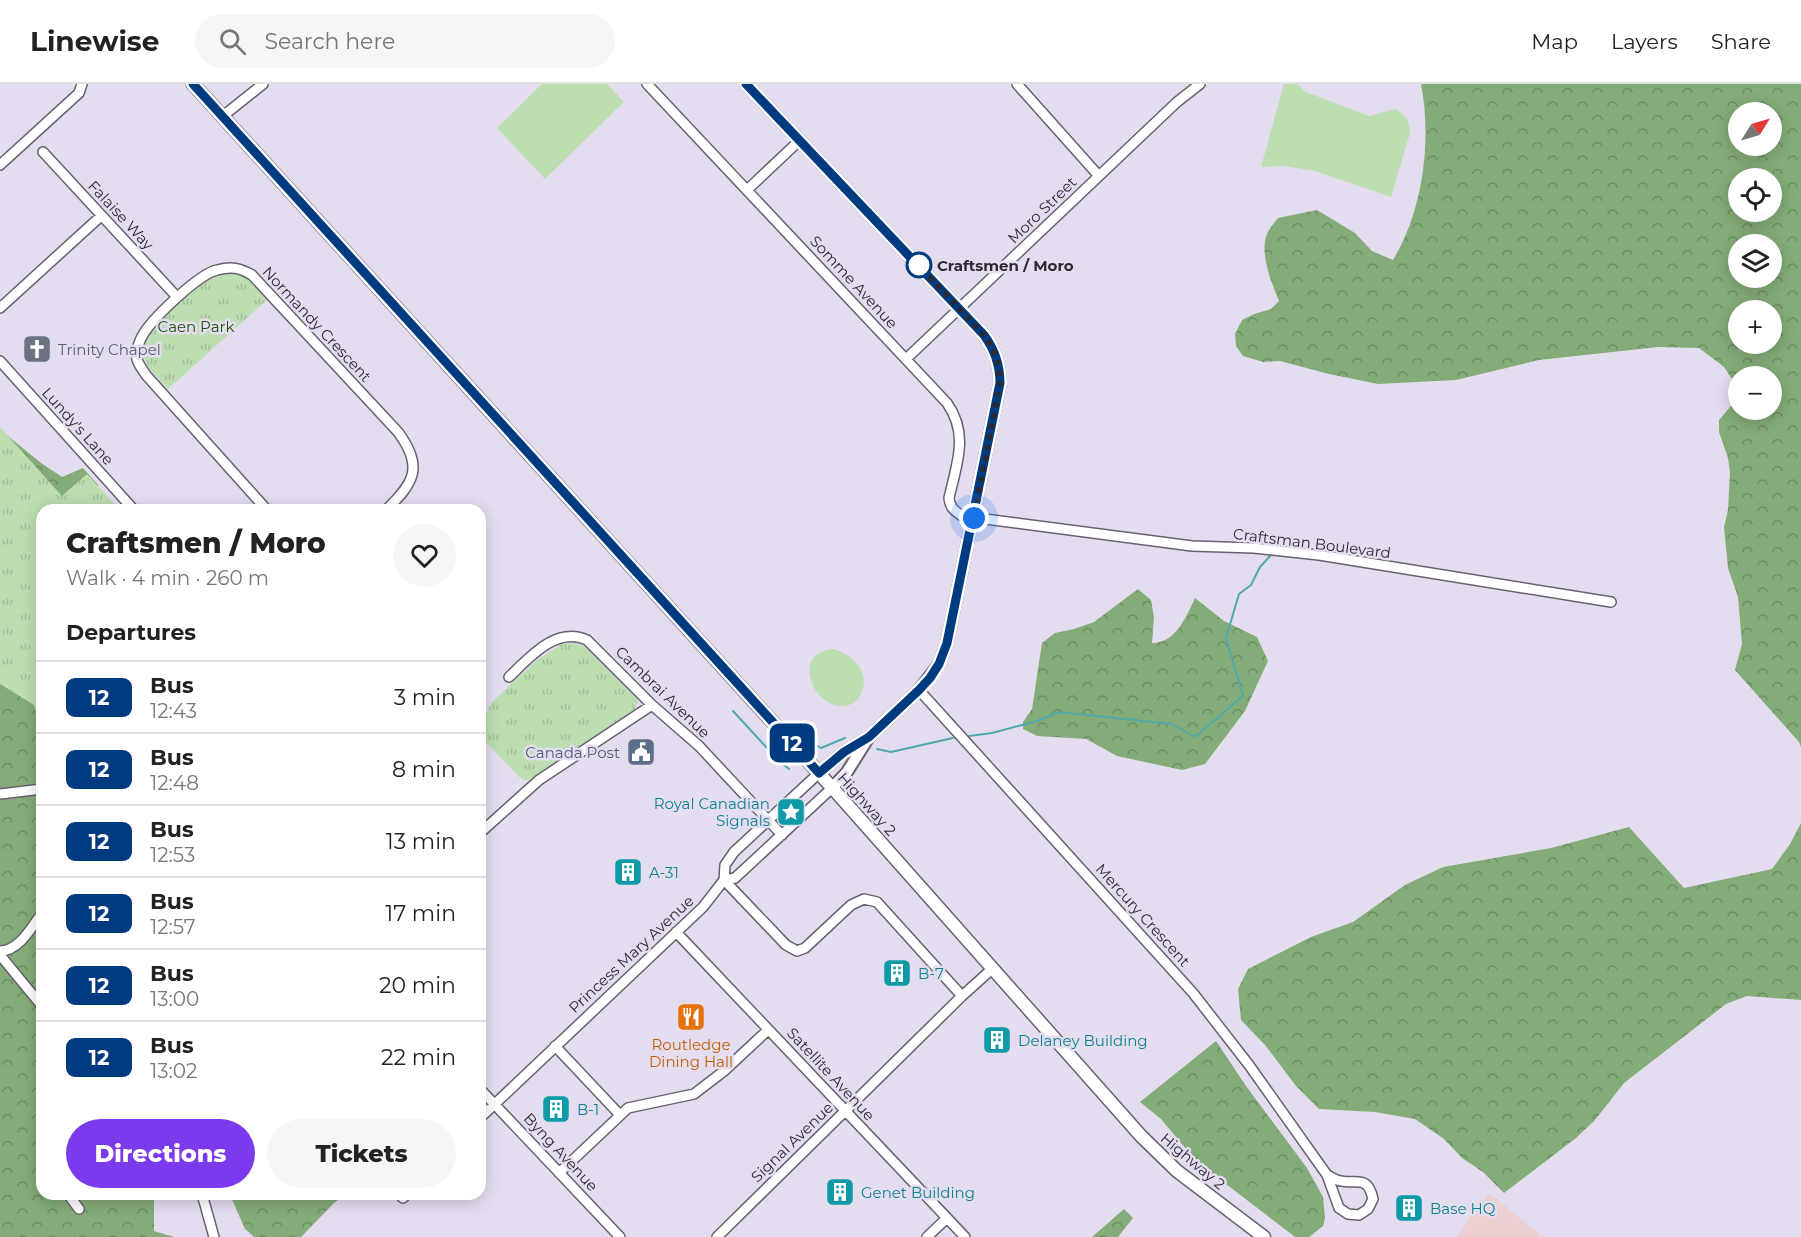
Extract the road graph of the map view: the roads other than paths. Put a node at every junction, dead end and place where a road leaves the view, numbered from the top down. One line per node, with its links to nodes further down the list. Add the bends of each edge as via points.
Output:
1 (82, 84): 11 (street, via 79,93)
2 (194, 84): 8 (main road, Highway 2)
3 (263, 84): 8 (street)
4 (647, 84): 13 (street, Somme Avenue)
5 (746, 84): 9 (street)
6 (1017, 84): 12 (street)
7 (1200, 84): 12 (street, Moro Street)
8 (223, 116): 29 (main road, Highway 2)
9 (800, 140): 13 (street); 17 (street)
10 (43, 152): 14 (street, Falaise Way)
11 (0, 165)
12 (1099, 176): 17 (street, Moro Street)
13 (747, 190): 18 (street, Somme Avenue)
14 (101, 216): 15 (street, Falaise Way); 16 (street)
15 (177, 297): 21 (street, Normandy Crescent, via 145,331 136,358 153,383); 22 (street, Normandy Crescent, via 215,270 240,268 262,284 408,446 413,474 405,492)
16 (0, 308)
17 (960, 309): 18 (street, Moro Street); 23 (street, via 990,343 1000,372)
18 (906, 359): 23 (street, Somme Avenue, via 954,412 960,446 950,504 962,516)
19 (0, 361): 20 (street, Lundy's Lane)
20 (129, 504)
21 (262, 504)
22 (392, 504)
23 (974, 518): 24 (street, Craftsman Boulevard, via 1192,546 1319,555); 26 (street, via 947,643 939,664)
24 (1611, 602)
25 (509, 677): 27 (street, Cambrai Avenue, via 555,639 580,637 592,644)
26 (919, 690): 28 (street); 53 (street, Mercury Crescent, via 1193,993)
27 (652, 705): 33 (street, Cambrai Avenue, via 699,746); 34 (street, via 539,780)
28 (869, 737): 29 (street); 30 (street)
29 (819, 773): 30 (main road, Highway 2); 33 (street, Princess Mary Avenue)
30 (832, 788): 35 (street, Princess Mary Avenue); 41 (main road, Highway 2)
31 (36, 790): 32 (street)
32 (0, 794)
33 (768, 820): 35 (street, Cambrai Avenue); 36 (street, Princess Mary Avenue, via 734,852 725,865)
34 (486, 828)
35 (782, 834): 36 (street, Princess Mary Avenue, via 735,878)
36 (724, 880): 38 (street, Princess Mary Avenue); 43 (street, via 786,945 797,951 851,905 864,899 877,902)
37 (36, 920): 39 (street)
38 (676, 932): 45 (street, Satellite Avenue); 46 (street, Princess Mary Avenue)
39 (16, 945): 40 (street); 42 (street)
40 (0, 953): 42 (street)
41 (992, 969): 43 (street, Signal Avenue); 63 (main road, Highway 2, via 1141,1136 1177,1171)
42 (14, 970): 44 (street)
43 (962, 996): 49 (street, Signal Avenue)
44 (36, 998)
45 (768, 1030): 49 (street, Satellite Avenue); 51 (street, via 694,1094 634,1106)
46 (555, 1046): 48 (street, Princess Mary Avenue); 51 (street)
47 (486, 1095): 48 (street, Byng Avenue)
48 (494, 1103): 50 (street, Princess Mary Avenue); 52 (street, Byng Avenue)
49 (846, 1111): 57 (street, Satellite Avenue); 60 (street, Signal Avenue)
50 (486, 1112)
51 (620, 1115): 52 (street)
52 (560, 1173): 59 (street, Byng Avenue)
53 (1327, 1175): 53 (street, Mercury Crescent, via 1339,1208 1359,1215 1368,1209 1373,1199 1370,1188 1362,1181 1337,1180)
54 (72, 1200): 56 (street)
55 (204, 1200): 58 (street)
56 (79, 1209)
57 (947, 1218): 61 (street); 62 (street, Satellite Avenue)
58 (214, 1237)
59 (620, 1237)
60 (717, 1237)
61 (927, 1237)
62 (965, 1237)
63 (1264, 1237)

